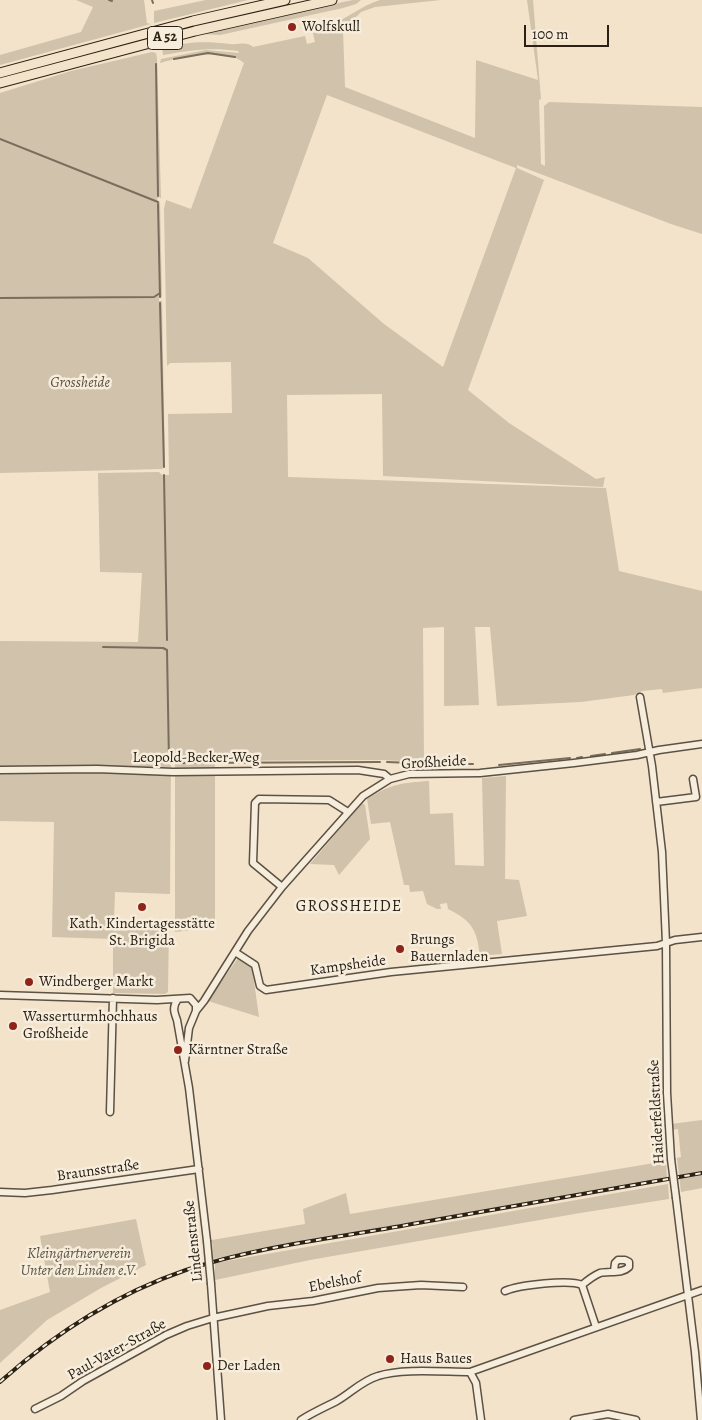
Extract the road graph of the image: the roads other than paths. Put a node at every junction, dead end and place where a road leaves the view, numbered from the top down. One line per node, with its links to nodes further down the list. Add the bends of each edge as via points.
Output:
1 (285, 0): 3 (highway, A 52)
2 (332, 0): 4 (highway, A 52, via 195,31)
3 (0, 73)
4 (0, 83)
5 (640, 697): 7 (street, Haiderfeldstraße)
6 (702, 744): 7 (street, Großheide)
7 (649, 753): 9 (street, Großheide, via 518,770 409,774); 11 (street, Haiderfeldstraße)
8 (0, 770): 9 (street, Leopold-Becker-Weg, via 358,770 384,774)
9 (390, 779): 12 (street, Großheide, via 363,796)
10 (694, 779): 11 (street, via 696,797)
11 (656, 802): 15 (street, Haiderfeldstraße)
12 (348, 812): 13 (street, Großheide); 13 (street, via 329,800 259,799 255,803 253,863)
13 (282, 887): 16 (street, Großheide)
14 (702, 937): 15 (street, Kampsheide)
15 (666, 943): 16 (street, Kampsheide, via 391,972 266,990 260,986 256,965); 36 (street, Haiderfeldstraße, bridge, via 671,1159)
16 (235, 952): 17 (street, Großheide)
17 (207, 993): 22 (street, Großheide); 23 (street, Großheide)
18 (0, 995): 19 (street)
19 (113, 998): 21 (street); 28 (street)
20 (178, 999): 21 (street); 22 (street); 24 (street)
21 (157, 1000): 24 (street)
22 (193, 1001): 23 (street)
23 (196, 1011): 25 (street)
24 (174, 1012): 26 (street)
25 (193, 1018): 26 (street, via 186,1023); 27 (street, Lindenstraße)
26 (178, 1020): 27 (street, Lindenstraße)
27 (185, 1061): 29 (street, Lindenstraße)
28 (110, 1112)
29 (199, 1169): 30 (street, Braunsstraße, via 52,1190); 37 (street, Lindenstraße, bridge)
30 (0, 1192)
31 (614, 1271): 32 (street, via 591,1277)
32 (582, 1285): 35 (street, via 576,1282 539,1284); 38 (street)
33 (463, 1287): 37 (street, Ebelshof, via 378,1288)
34 (702, 1290): 36 (street)
35 (506, 1291)
36 (688, 1296): 38 (street); 46 (street, Haiderfeldstraße)
37 (213, 1318): 40 (street, Paul-Vater-Straße, via 166,1335); 41 (street, Lindenstraße)
38 (596, 1327): 39 (street)
39 (470, 1372): 42 (street, via 379,1375); 43 (street, via 476,1383)
40 (35, 1409)
41 (221, 1420)
42 (301, 1420)
43 (481, 1420)
44 (574, 1420): 45 (street, via 608,1414)
45 (636, 1420)
46 (701, 1420)

